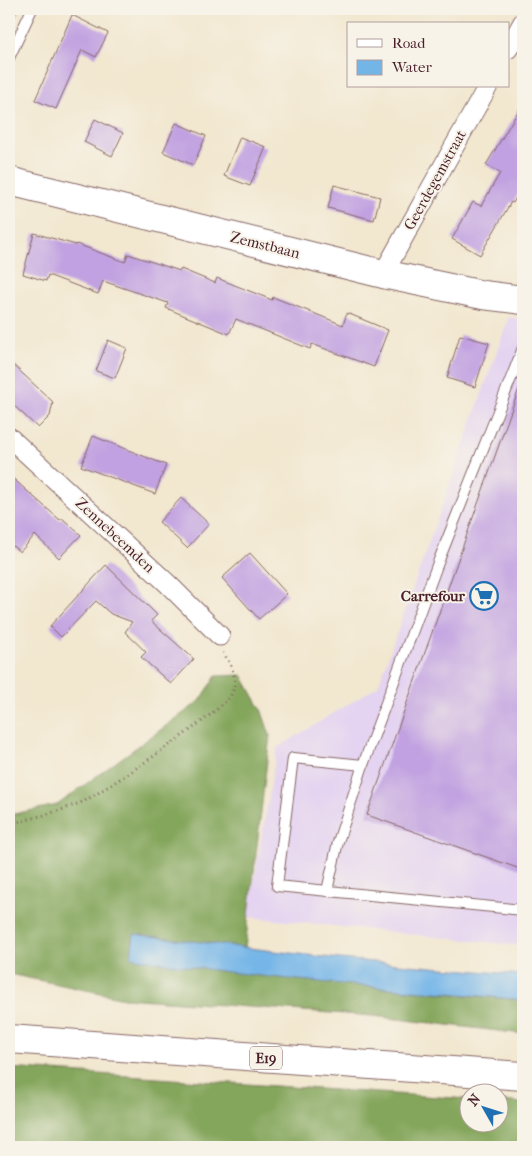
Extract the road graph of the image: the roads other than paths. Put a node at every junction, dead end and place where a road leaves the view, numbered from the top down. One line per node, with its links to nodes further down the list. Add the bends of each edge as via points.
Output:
1 (32, 9): 4 (lane)
2 (523, 22): 3 (street)
3 (510, 45)
4 (9, 58)
5 (487, 88): 7 (street, Geerdegemstraat)
6 (9, 181): 7 (main road, Zemstbaan)
7 (383, 274): 8 (main road, Zemstbaan)
8 (523, 300)
9 (523, 348): 12 (lane)
10 (9, 437): 11 (street, Zennebeemden)
11 (220, 636)
12 (363, 765): 13 (lane, via 338,842); 13 (lane, via 294,758 277,886)
13 (327, 890): 14 (lane)
14 (523, 910)
15 (9, 1039): 16 (main road, E19)
16 (523, 1076)

